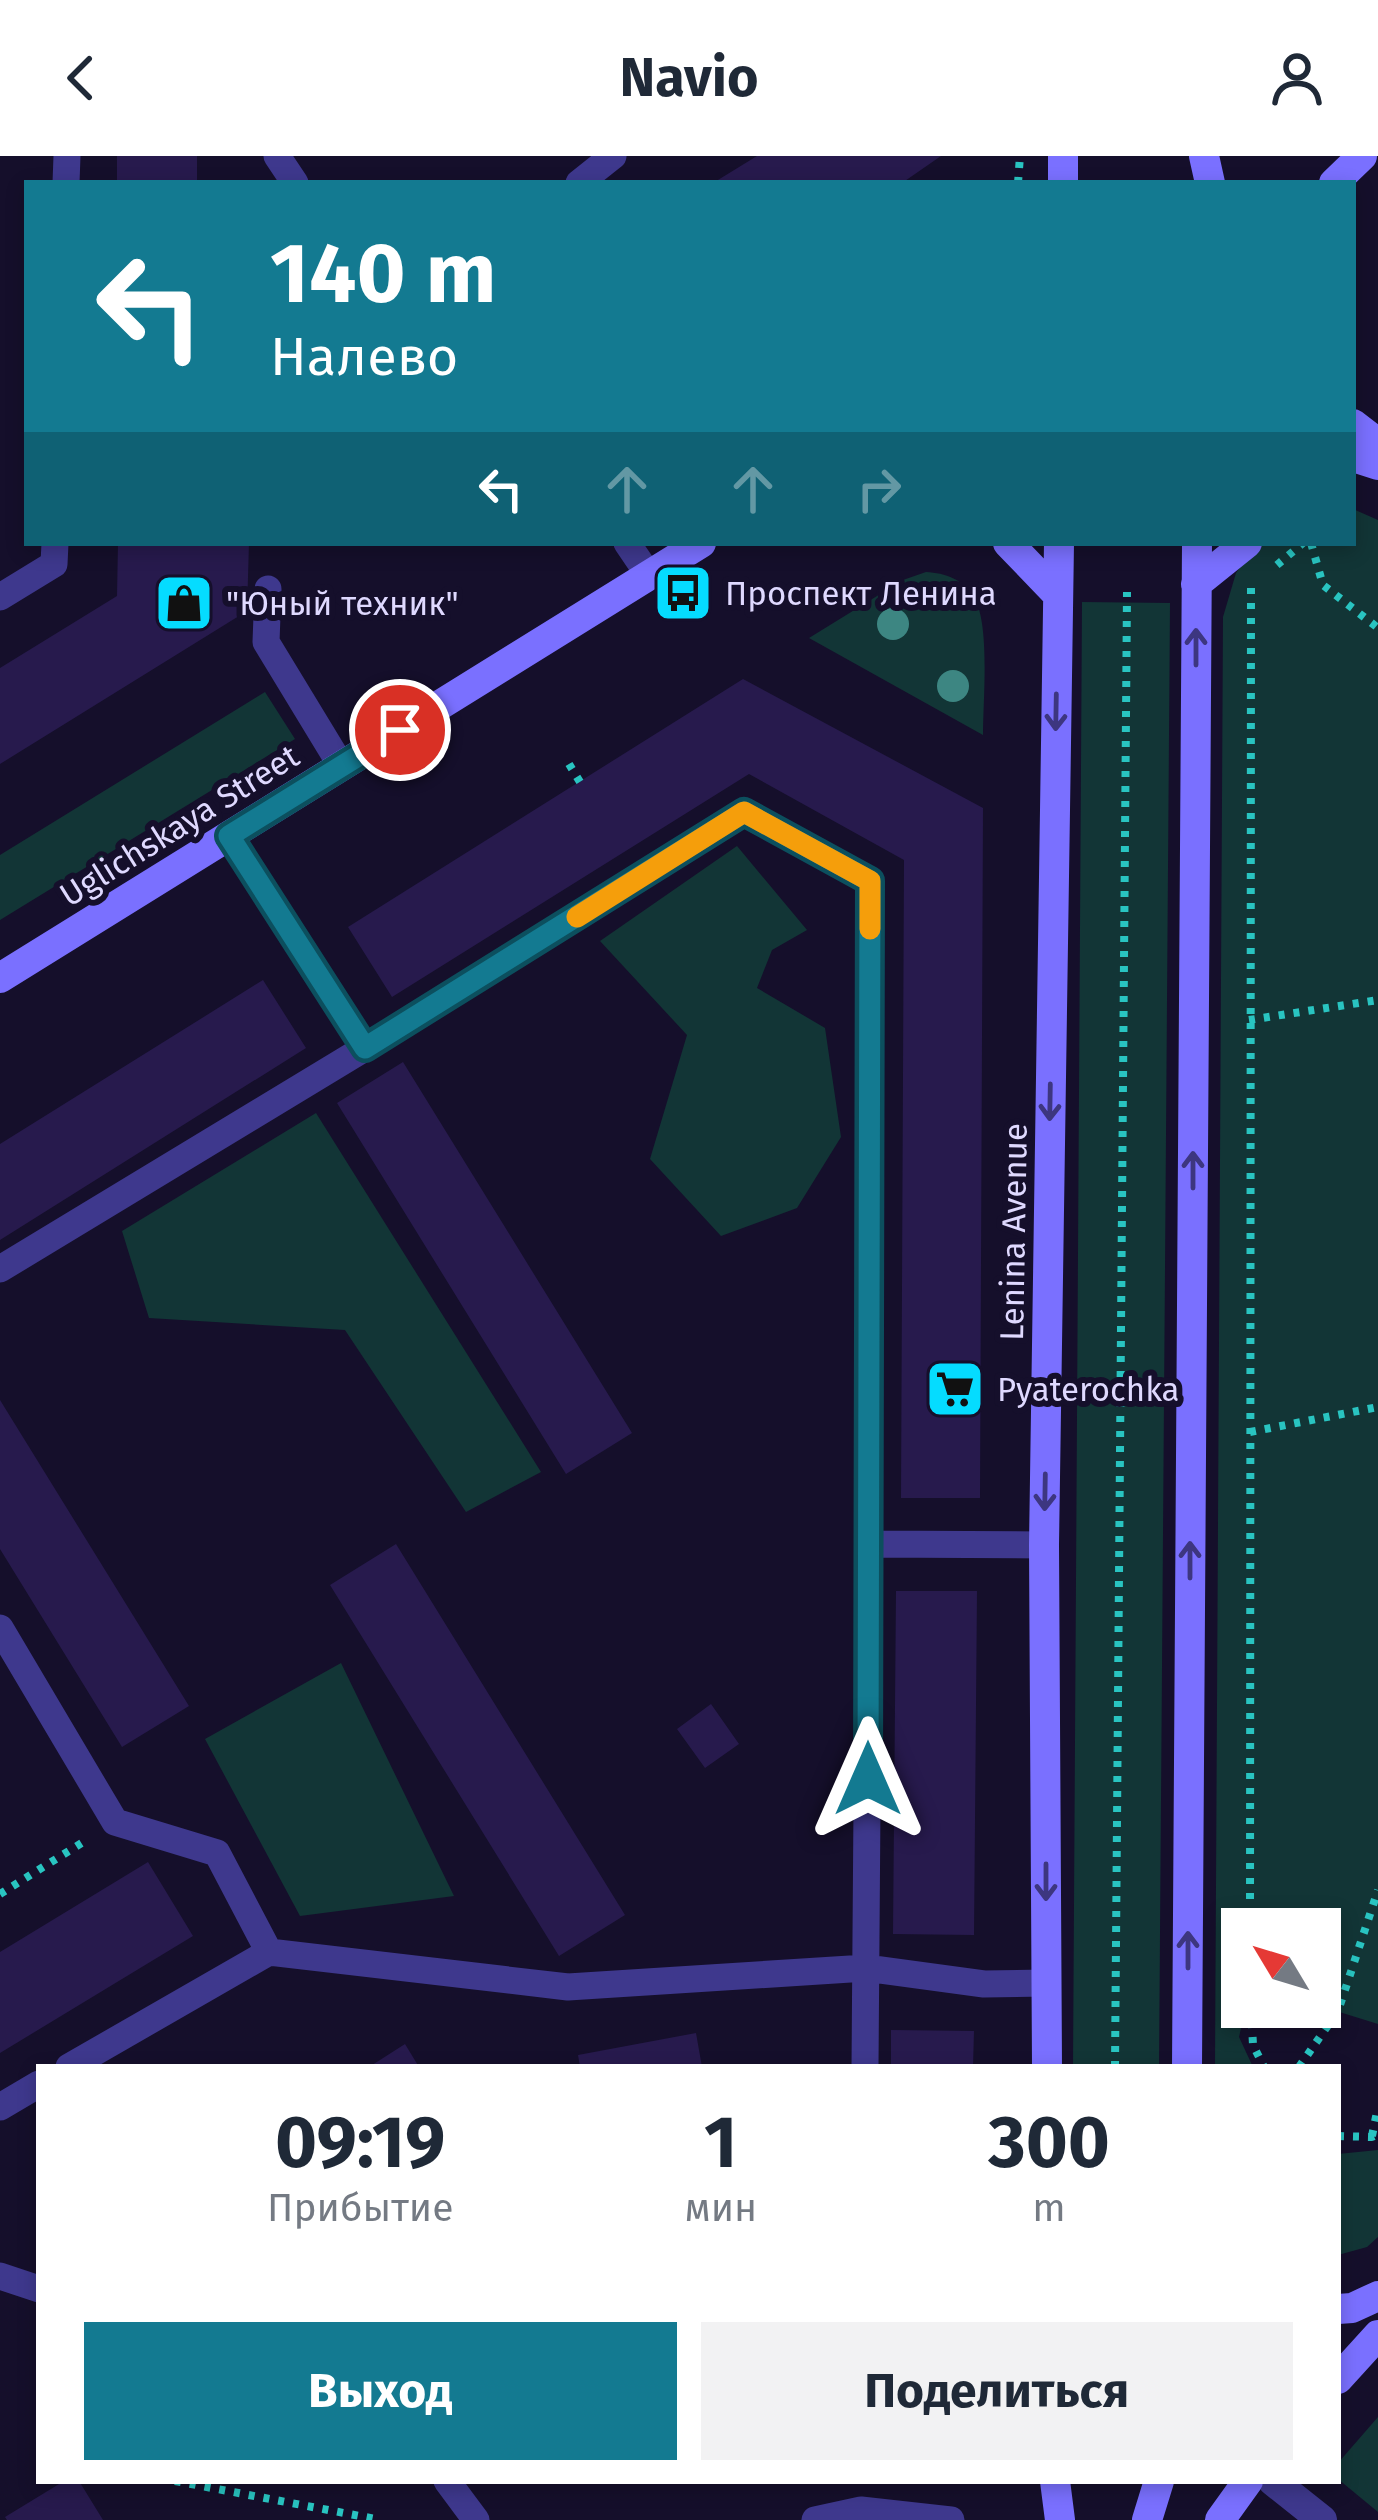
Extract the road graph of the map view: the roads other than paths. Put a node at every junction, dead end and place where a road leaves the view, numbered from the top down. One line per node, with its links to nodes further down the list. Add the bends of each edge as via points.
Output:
1 (613, 156): 3 (lane)
2 (1362, 156): 4 (main road)
3 (583, 180)
4 (1337, 180)
5 (55, 546): 16 (lane, via 54,564)
6 (629, 546): 12 (lane)
7 (696, 546): 12 (main road, Uglichskaya Street)
8 (1011, 546): 15 (main road)
9 (1059, 546): 15 (main road, Lenina Avenue)
10 (1197, 546): 13 (main road)
11 (1243, 546): 13 (main road)
12 (648, 574): 17 (main road, Uglichskaya Street)
13 (1196, 584): 31 (main road, one-way to 13)
14 (268, 589): 17 (lane, via 266,642)
15 (1058, 595): 23 (main road, Lenina Avenue, one-way to 23)
16 (0, 597)
17 (342, 766): 18 (main road, Uglichskaya Street)
18 (229, 836): 19 (main road, Uglichskaya Street); 20 (lane)
19 (0, 978)
20 (365, 1048): 21 (lane); 22 (lane, via 744,812 870,881)
21 (0, 1269)
22 (869, 1544): 23 (lane); 26 (lane)
23 (1044, 1545): 27 (main road, Lenina Avenue, one-way to 27)
24 (0, 1628): 25 (lane, via 115,1822 217,1853)
25 (269, 1952): 26 (lane, via 568,1987); 28 (lane)
26 (866, 1968): 27 (lane, via 985,1984); 29 (lane)
27 (1046, 1982): 30 (main road, Lenina Avenue)
28 (74, 2064)
29 (865, 2064)
30 (1047, 2064)
31 (1187, 2064)
32 (36, 2086): 33 (lane)
33 (0, 2107)
34 (0, 2276): 35 (lane)
35 (36, 2288)
36 (1378, 2296): 37 (main road)
37 (1341, 2309)
38 (1378, 2335): 39 (main road)
39 (1341, 2376)
40 (449, 2484): 47 (lane)
41 (861, 2484): 46 (lane)
42 (1055, 2484): 50 (main road)
43 (1158, 2484): 51 (main road)
44 (1246, 2484): 52 (main road)
45 (1277, 2484): 53 (street)
46 (861, 2510): 48 (lane); 49 (lane)
47 (476, 2520)
48 (815, 2520)
49 (951, 2520)
50 (1060, 2520)
51 (1147, 2520)
52 (1220, 2520)
53 (1322, 2520)

